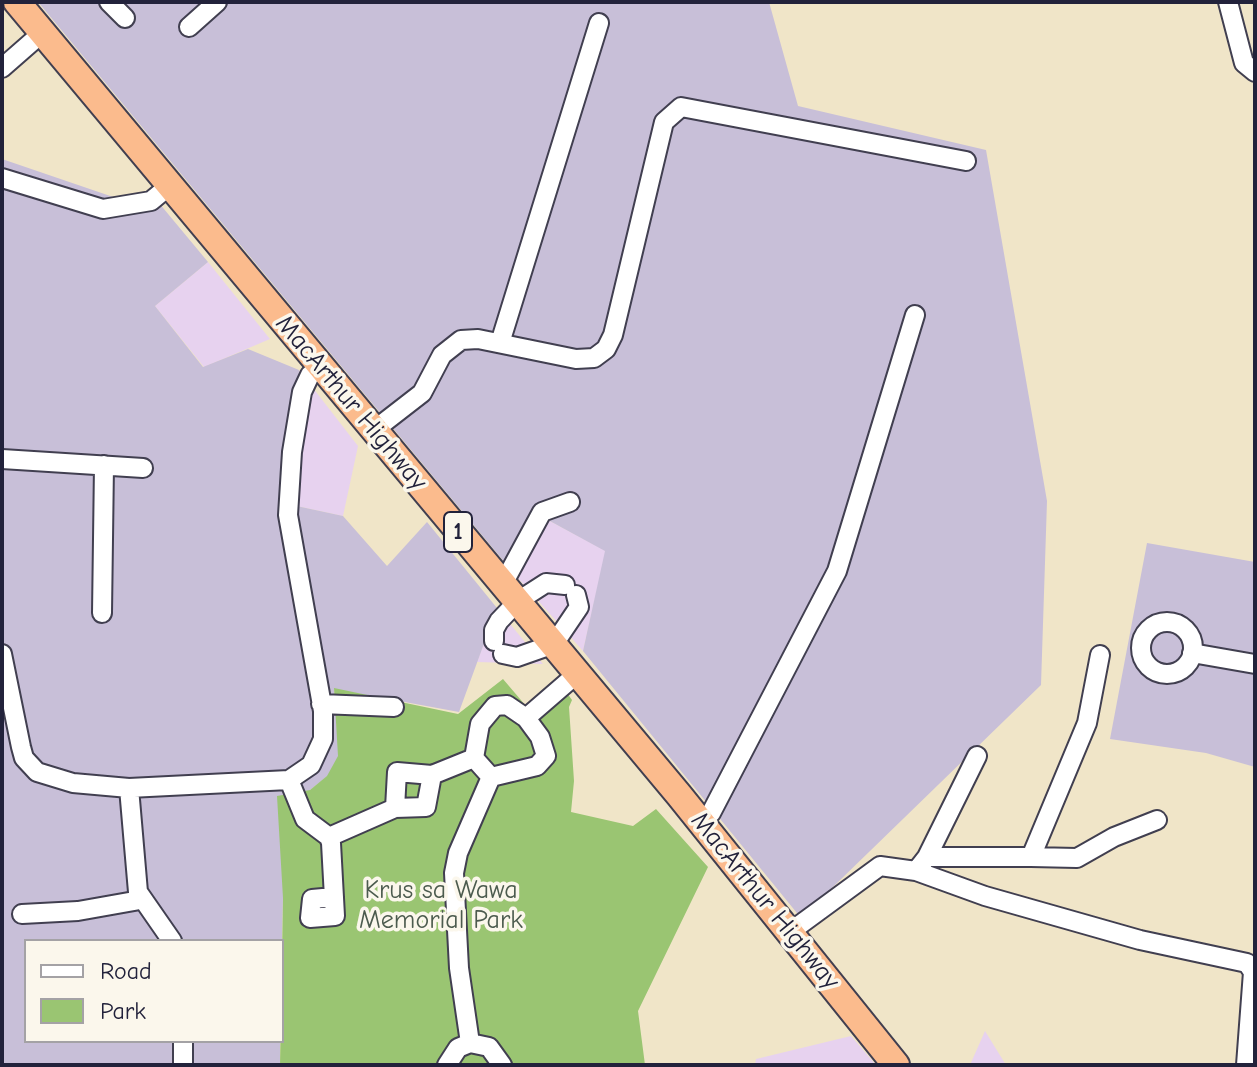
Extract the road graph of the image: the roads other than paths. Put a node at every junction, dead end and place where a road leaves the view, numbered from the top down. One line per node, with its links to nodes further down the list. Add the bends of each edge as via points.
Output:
1 (109, 2): 5 (street)
2 (217, 2): 7 (street)
3 (1228, 2): 10 (street, via 1244,63)
4 (25, 5): 8 (highway, MacArthur Highway / 1)
5 (125, 18)
6 (599, 23): 15 (street)
7 (189, 27)
8 (42, 33): 9 (street); 13 (highway, MacArthur Highway / 1)
9 (2, 68)
10 (1255, 72)
11 (966, 161): 15 (street, via 681,107 664,122 606,349 594,358 576,359)
12 (2, 178): 13 (street, via 103,209 151,201)
13 (169, 186): 16 (highway, MacArthur Highway / 1)
14 (915, 315): 41 (street, via 837,571 711,813)
15 (500, 343): 17 (street, via 461,340 449,346 422,393)
16 (319, 367): 17 (highway, MacArthur Highway / 1); 30 (street, via 302,392 288,515)
17 (373, 431): 22 (highway, MacArthur Highway / 1)
18 (2, 459): 19 (street)
19 (104, 465): 20 (street); 23 (street)
20 (143, 468)
21 (570, 502): 22 (street, via 542,512)
22 (511, 592): 24 (highway, MacArthur Highway / 1); 24 (street, via 494,630 499,648 517,657); 24 (street, via 546,583 571,590 579,607)
23 (102, 613)
24 (554, 644): 29 (highway, MacArthur Highway / 1)
25 (1192, 653): 28 (street)
26 (1100, 655): 43 (street, via 1087,723)
27 (2, 658): 38 (street, via 24,758 37,772 73,783)
28 (1255, 664)
29 (578, 673): 32 (street); 41 (highway, MacArthur Highway / 1)
30 (321, 704): 31 (street); 37 (street, via 319,754)
31 (394, 707)
32 (526, 718): 34 (street, via 507,705 495,706 480,724); 36 (street, via 545,749 543,762)
33 (977, 756): 44 (street)
34 (474, 758): 35 (street); 36 (street)
35 (432, 775): 39 (street, via 426,807); 39 (street, via 397,772)
36 (491, 777): 51 (street, via 454,873)
37 (289, 780): 38 (street); 42 (street, via 309,825)
38 (129, 788): 46 (street)
39 (395, 808): 42 (street)
40 (1157, 820): 43 (street, via 1077,858)
41 (701, 821): 48 (highway, MacArthur Highway / 1)
42 (329, 837): 45 (street)
43 (1031, 857): 44 (street)
44 (921, 864): 48 (street, via 880,866); 56 (street, via 985,896 1252,966)
45 (334, 897)
46 (140, 900): 47 (street); 49 (street)
47 (22, 914)
48 (790, 932): 55 (highway, MacArthur Highway / 1)
49 (170, 939)
50 (183, 1043): 52 (street)
51 (470, 1043): 53 (street, via 458,1048); 54 (street, via 489,1047)
52 (183, 1065)
53 (447, 1065)
54 (502, 1065)
55 (896, 1065)
56 (1246, 1065)

